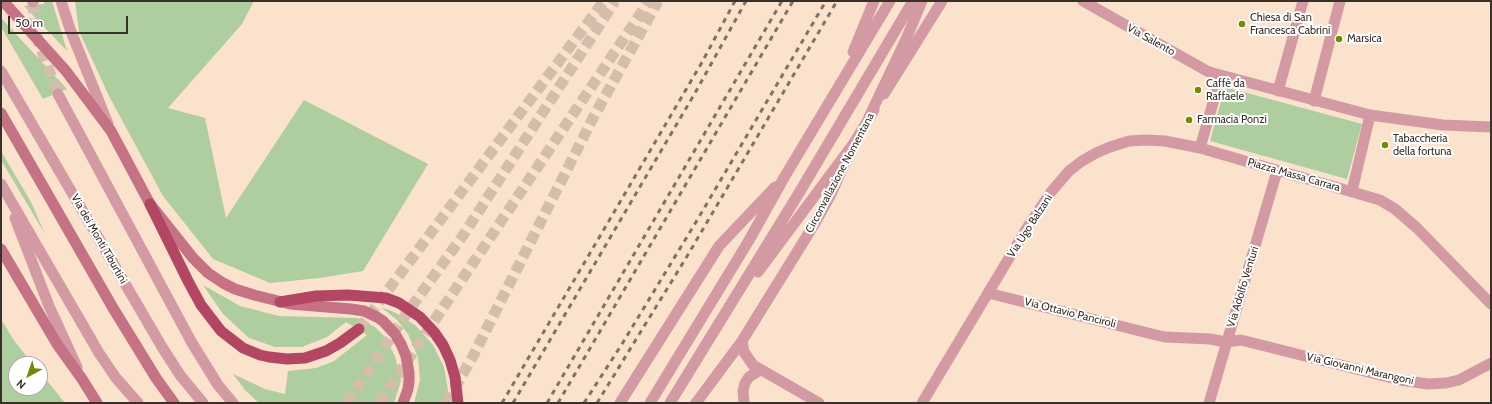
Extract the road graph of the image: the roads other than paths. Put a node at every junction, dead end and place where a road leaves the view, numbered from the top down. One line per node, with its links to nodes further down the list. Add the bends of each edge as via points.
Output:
1 (3, 1): 21 (main road, via 66,71)
2 (61, 1): 21 (street)
3 (874, 1): 13 (street)
4 (890, 1): 13 (street)
5 (913, 1): 33 (street, Circonvallazione Nomentana)
6 (922, 1): 19 (street)
7 (942, 1): 19 (street, Circonvallazione Nomentana)
8 (1083, 1): 12 (street, Via Salento, via 1207,71)
9 (1303, 1): 14 (street)
10 (1340, 1): 16 (street)
11 (1, 71): 43 (street, Via dei Monti Tiburtini, via 162,347 180,375)
12 (1221, 75): 14 (street); 23 (street)
13 (843, 79): 25 (street)
14 (1278, 91): 16 (street)
15 (58, 94): 44 (street, via 192,343)
16 (1314, 100): 18 (street)
17 (1, 113): 42 (main road, Via dei Monti Tiburtini, via 117,315)
18 (1370, 115): 20 (street, via 1443,125); 27 (street, Piazza Massa Carrara)
19 (869, 117): 22 (street, Circonvallazione Nomentana)
20 (1491, 127)
21 (111, 130): 28 (main road)
22 (854, 144): 33 (street); 35 (street, Circonvallazione Nomentana, via 824,209)
23 (1200, 148): 24 (street, Piazza Massa Carrara); 30 (street, Via Ugo Balzani, via 1165,141 1129,141 1103,149 1082,161 1046,198)
24 (1277, 171): 27 (street, Piazza Massa Carrara); 36 (street, Via Adolfo Venturi)
25 (785, 176): 47 (street, via 719,246); 48 (street)
26 (3, 187): 39 (street, via 49,306); 41 (street, via 99,353)
27 (1352, 191): 32 (street, via 1380,200 1400,213)
28 (150, 204): 31 (main road, via 193,258 216,279 235,289); 34 (highway, via 201,305 221,330 243,348 269,357 304,358 326,351)
29 (1, 249): 39 (main road, via 57,344)
30 (988, 293): 36 (street, Via Ottavio Panciroli, via 1165,337); 53 (street, Via Ugo Balzani)
31 (280, 302): 45 (main road, via 364,311 376,316 398,339 406,356 409,381); 46 (highway, via 316,296 348,295 386,298 399,303 420,317 443,345 455,377)
32 (1491, 304)
33 (718, 327): 49 (street, Circonvallazione Nomentana)
34 (359, 329)
35 (742, 341): 38 (street, via 747,358); 50 (street, Circonvallazione Nomentana)
36 (1226, 342): 37 (street, Via Giovanni Marangoni, via 1241,340 1400,380 1428,384 1459,380); 54 (street, Via Adolfo Venturi)
37 (1491, 363)
38 (760, 370): 51 (street, via 745,383); 52 (street)
39 (82, 379): 40 (main road)
40 (97, 403)
41 (138, 403)
42 (174, 403)
43 (203, 403)
44 (233, 403)
45 (402, 403)
46 (458, 403)
47 (620, 403)
48 (650, 403)
49 (670, 403)
50 (696, 403)
51 (744, 403)
52 (819, 403)
53 (922, 403)
54 (1209, 403)

